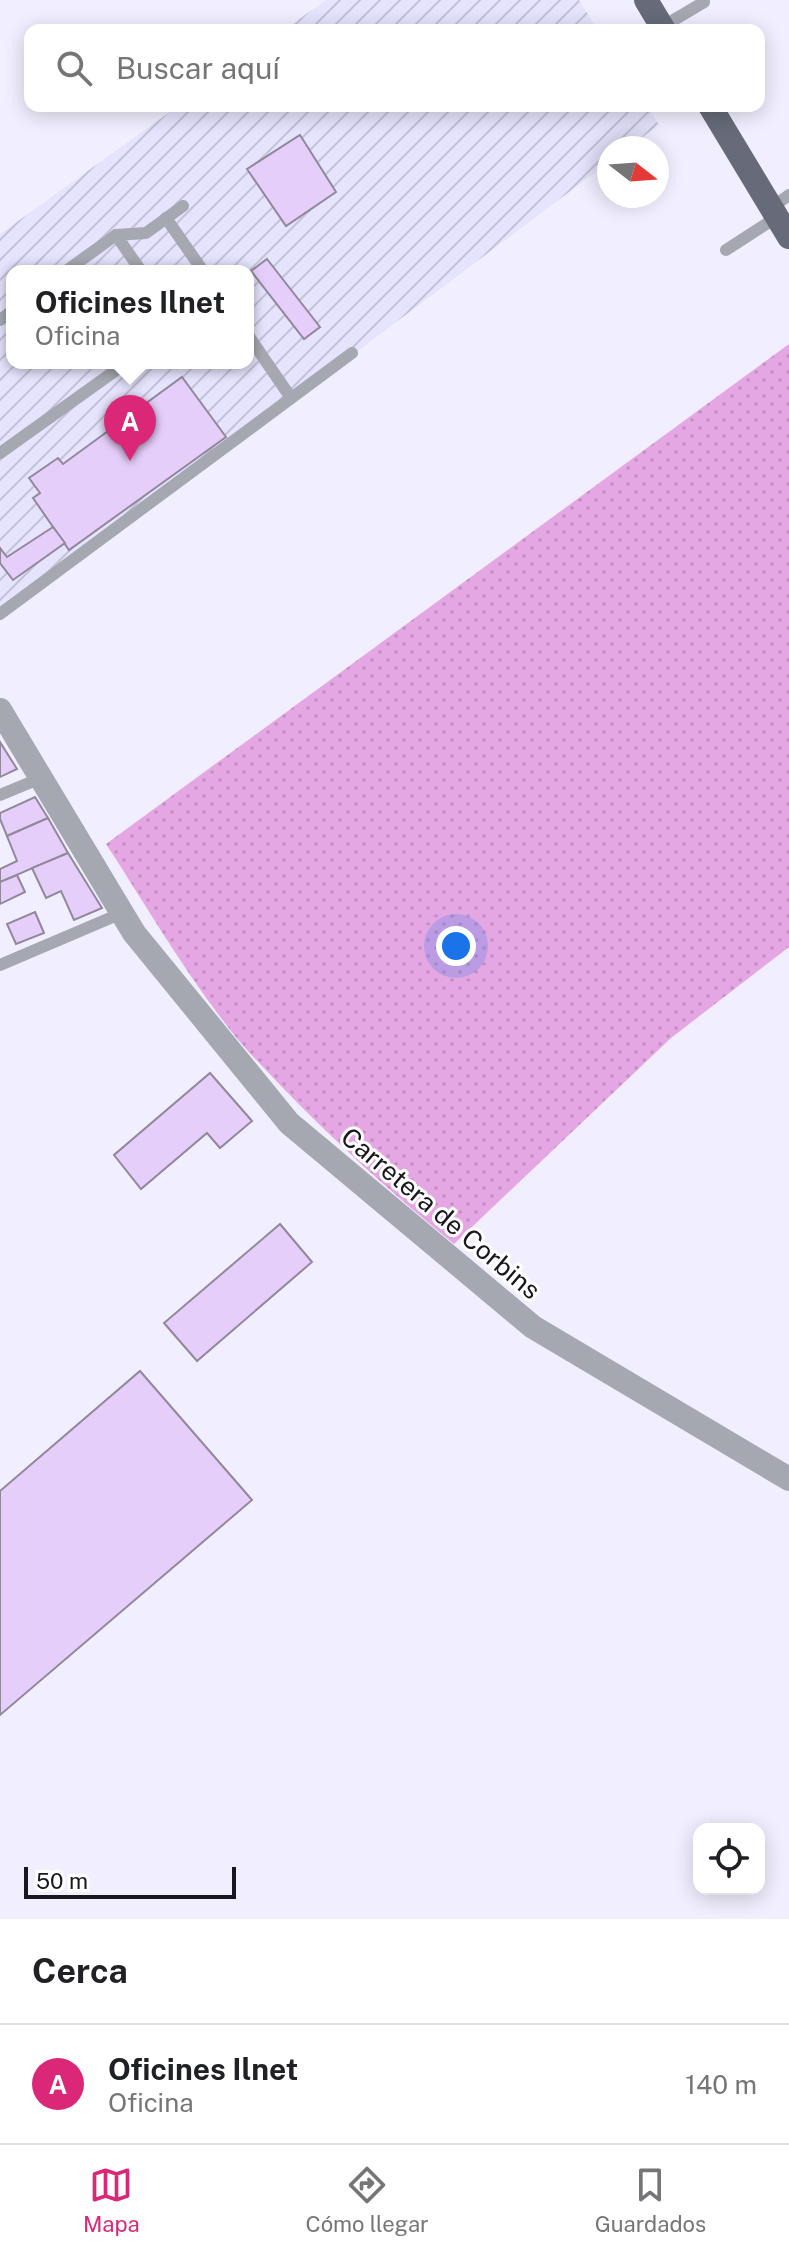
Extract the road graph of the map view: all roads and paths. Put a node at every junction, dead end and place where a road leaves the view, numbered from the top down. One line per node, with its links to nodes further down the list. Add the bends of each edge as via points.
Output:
1 (646, 0): 3 (main road)
2 (704, 2): 4 (lane)
3 (660, 24)
4 (671, 24)
5 (717, 112): 7 (main road)
6 (183, 206): 8 (lane)
7 (782, 214): 10 (lane)
8 (166, 218): 9 (lane, via 146,233); 13 (lane)
9 (116, 235): 11 (lane); 12 (lane)
10 (726, 250)
11 (74, 265)
12 (137, 265)
13 (199, 265)
14 (254, 344): 17 (lane)
15 (352, 353): 17 (lane)
16 (118, 369): 18 (lane)
17 (291, 398): 19 (lane)
18 (0, 453)
19 (0, 614)
20 (0, 710): 21 (street, Carretera de Corbins)
21 (41, 778): 22 (lane); 23 (street, Carretera de Corbins)
22 (0, 795)
23 (122, 913): 24 (lane); 25 (street, Carretera de Corbins, via 289,1123 533,1327)
24 (0, 965)
25 (789, 1479)

